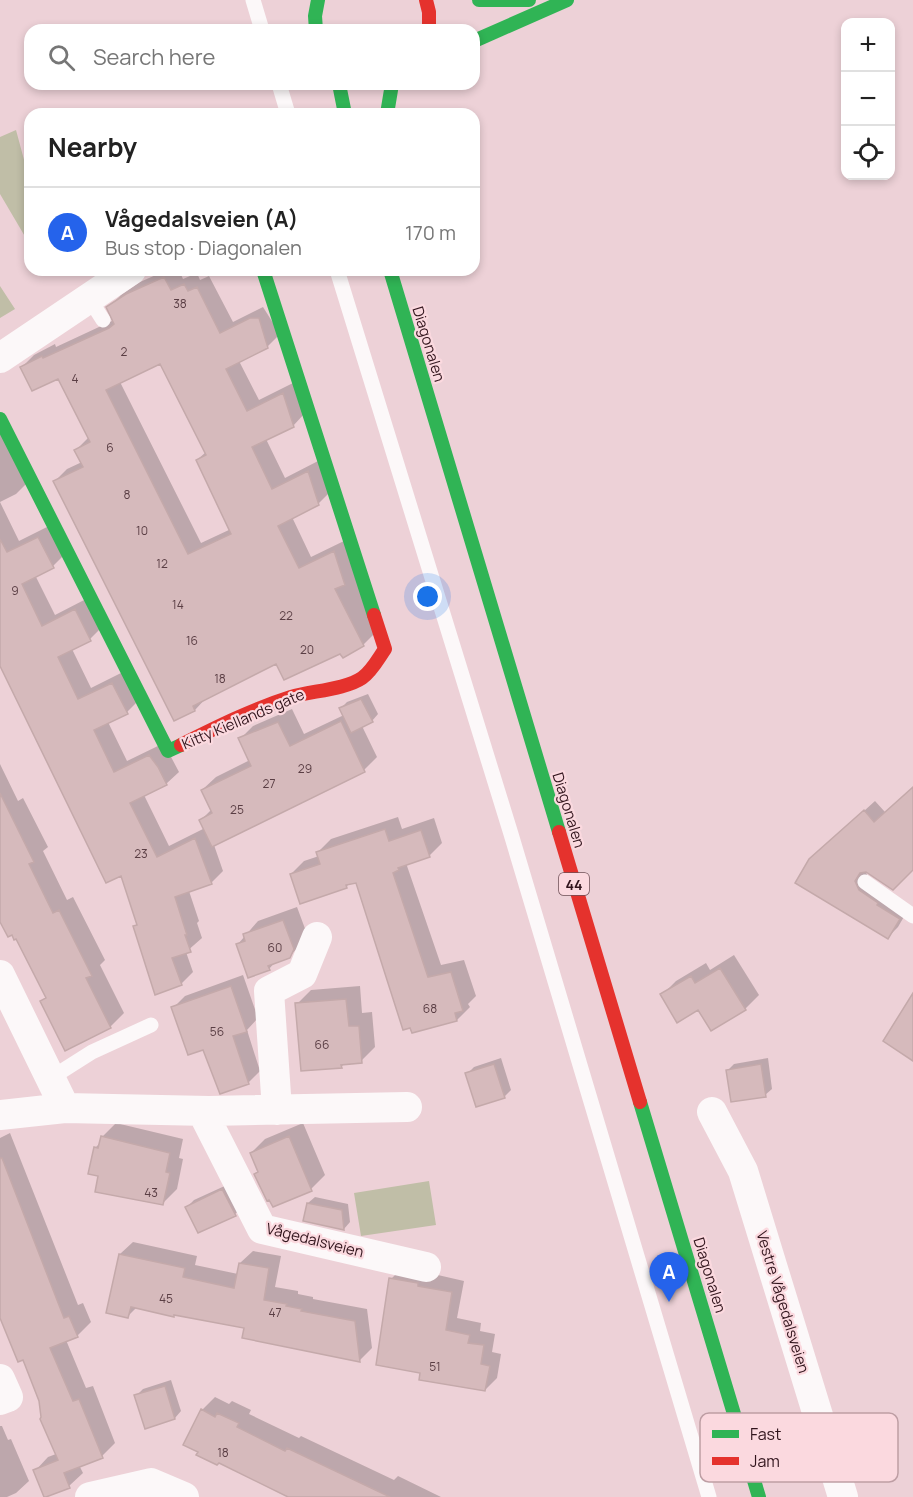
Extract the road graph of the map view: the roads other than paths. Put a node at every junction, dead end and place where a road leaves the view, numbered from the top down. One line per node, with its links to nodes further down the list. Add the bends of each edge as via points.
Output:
1 (253, 0): 7 (lane)
2 (318, 0): 8 (main road)
3 (426, 0): 9 (main road)
4 (479, 0): 5 (main road)
5 (529, 0)
6 (567, 0): 10 (main road)
7 (260, 24)
8 (316, 24)
9 (429, 24)
10 (480, 38)
11 (281, 90): 14 (lane)
12 (340, 90): 15 (main road)
13 (391, 90): 16 (main road)
14 (286, 108)
15 (344, 108)
16 (388, 108)
17 (126, 276): 21 (street, via 96,309)
18 (265, 276): 22 (main road, Kitty Kiellands gate, via 385,650 364,678 344,687 311,691 279,702 168,751)
19 (339, 276): 40 (lane, via 512,834)
20 (392, 276): 38 (main road, Diagonalen / 44)
21 (0, 358)
22 (0, 419)
23 (865, 882): 24 (lane)
24 (913, 916)
25 (317, 937): 31 (street, via 302,974 269,991)
26 (0, 975): 28 (street)
27 (151, 1025): 28 (lane, via 92,1052)
28 (51, 1078): 30 (street)
29 (407, 1107): 31 (street)
30 (65, 1108): 32 (street); 34 (street)
31 (277, 1110): 32 (street)
32 (202, 1111): 35 (street, Vågedalsveien, via 262,1229)
33 (712, 1112): 39 (street, Vestre Vågedalsveien, via 743,1171)
34 (0, 1114)
35 (426, 1267)
36 (0, 1379): 37 (street, via 8,1397)
37 (0, 1400)
38 (734, 1413)
39 (817, 1413)
40 (700, 1467)
41 (705, 1482): 46 (lane)
42 (754, 1482): 47 (main road, Diagonalen / 44)
43 (838, 1482): 48 (street, Vestre Vågedalsveien)
44 (90, 1497): 45 (street, via 151,1483)
45 (184, 1497)
46 (709, 1497)
47 (759, 1497)
48 (843, 1497)

